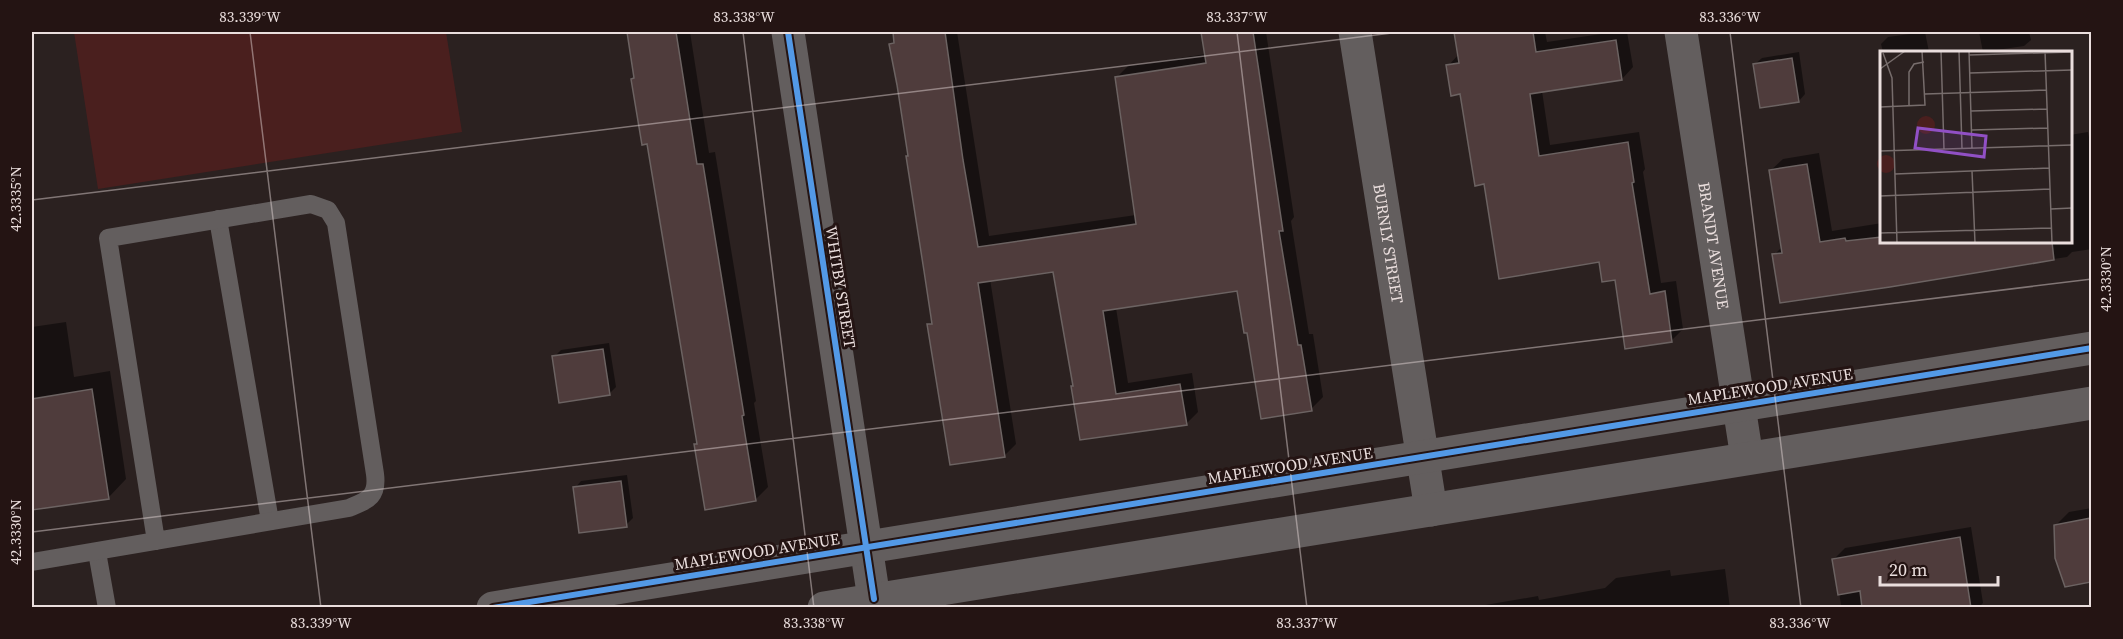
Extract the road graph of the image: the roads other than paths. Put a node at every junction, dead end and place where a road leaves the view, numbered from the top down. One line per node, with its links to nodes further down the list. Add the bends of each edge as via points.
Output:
1 (788, 32): 13 (street, WHITBY STREET)
2 (1355, 32): 8 (street, BURNLY STREET)
3 (1681, 32): 7 (street, BRANDT AVENUE)
4 (218, 219): 11 (lane); 11 (lane, via 311,204 328,210 336,223 377,487 369,500 349,508); 12 (lane, via 108,238)
5 (2091, 348): 7 (street, MAPLEWOOD AVENUE)
6 (2091, 402): 9 (street)
7 (1739, 405): 8 (street, MAPLEWOOD AVENUE); 9 (street, BRANDT AVENUE)
8 (1423, 457): 10 (street, BURNLY STREET); 13 (street, MAPLEWOOD AVENUE)
9 (1747, 458): 10 (street)
10 (1431, 510): 16 (street)
11 (270, 521): 12 (lane)
12 (156, 541): 14 (lane)
13 (866, 547): 16 (street, WHITBY STREET); 18 (street, MAPLEWOOD AVENUE)
14 (97, 552): 15 (lane); 17 (lane)
15 (32, 562)
16 (874, 599): 19 (street)
17 (107, 608)
18 (493, 608)
19 (824, 608)

